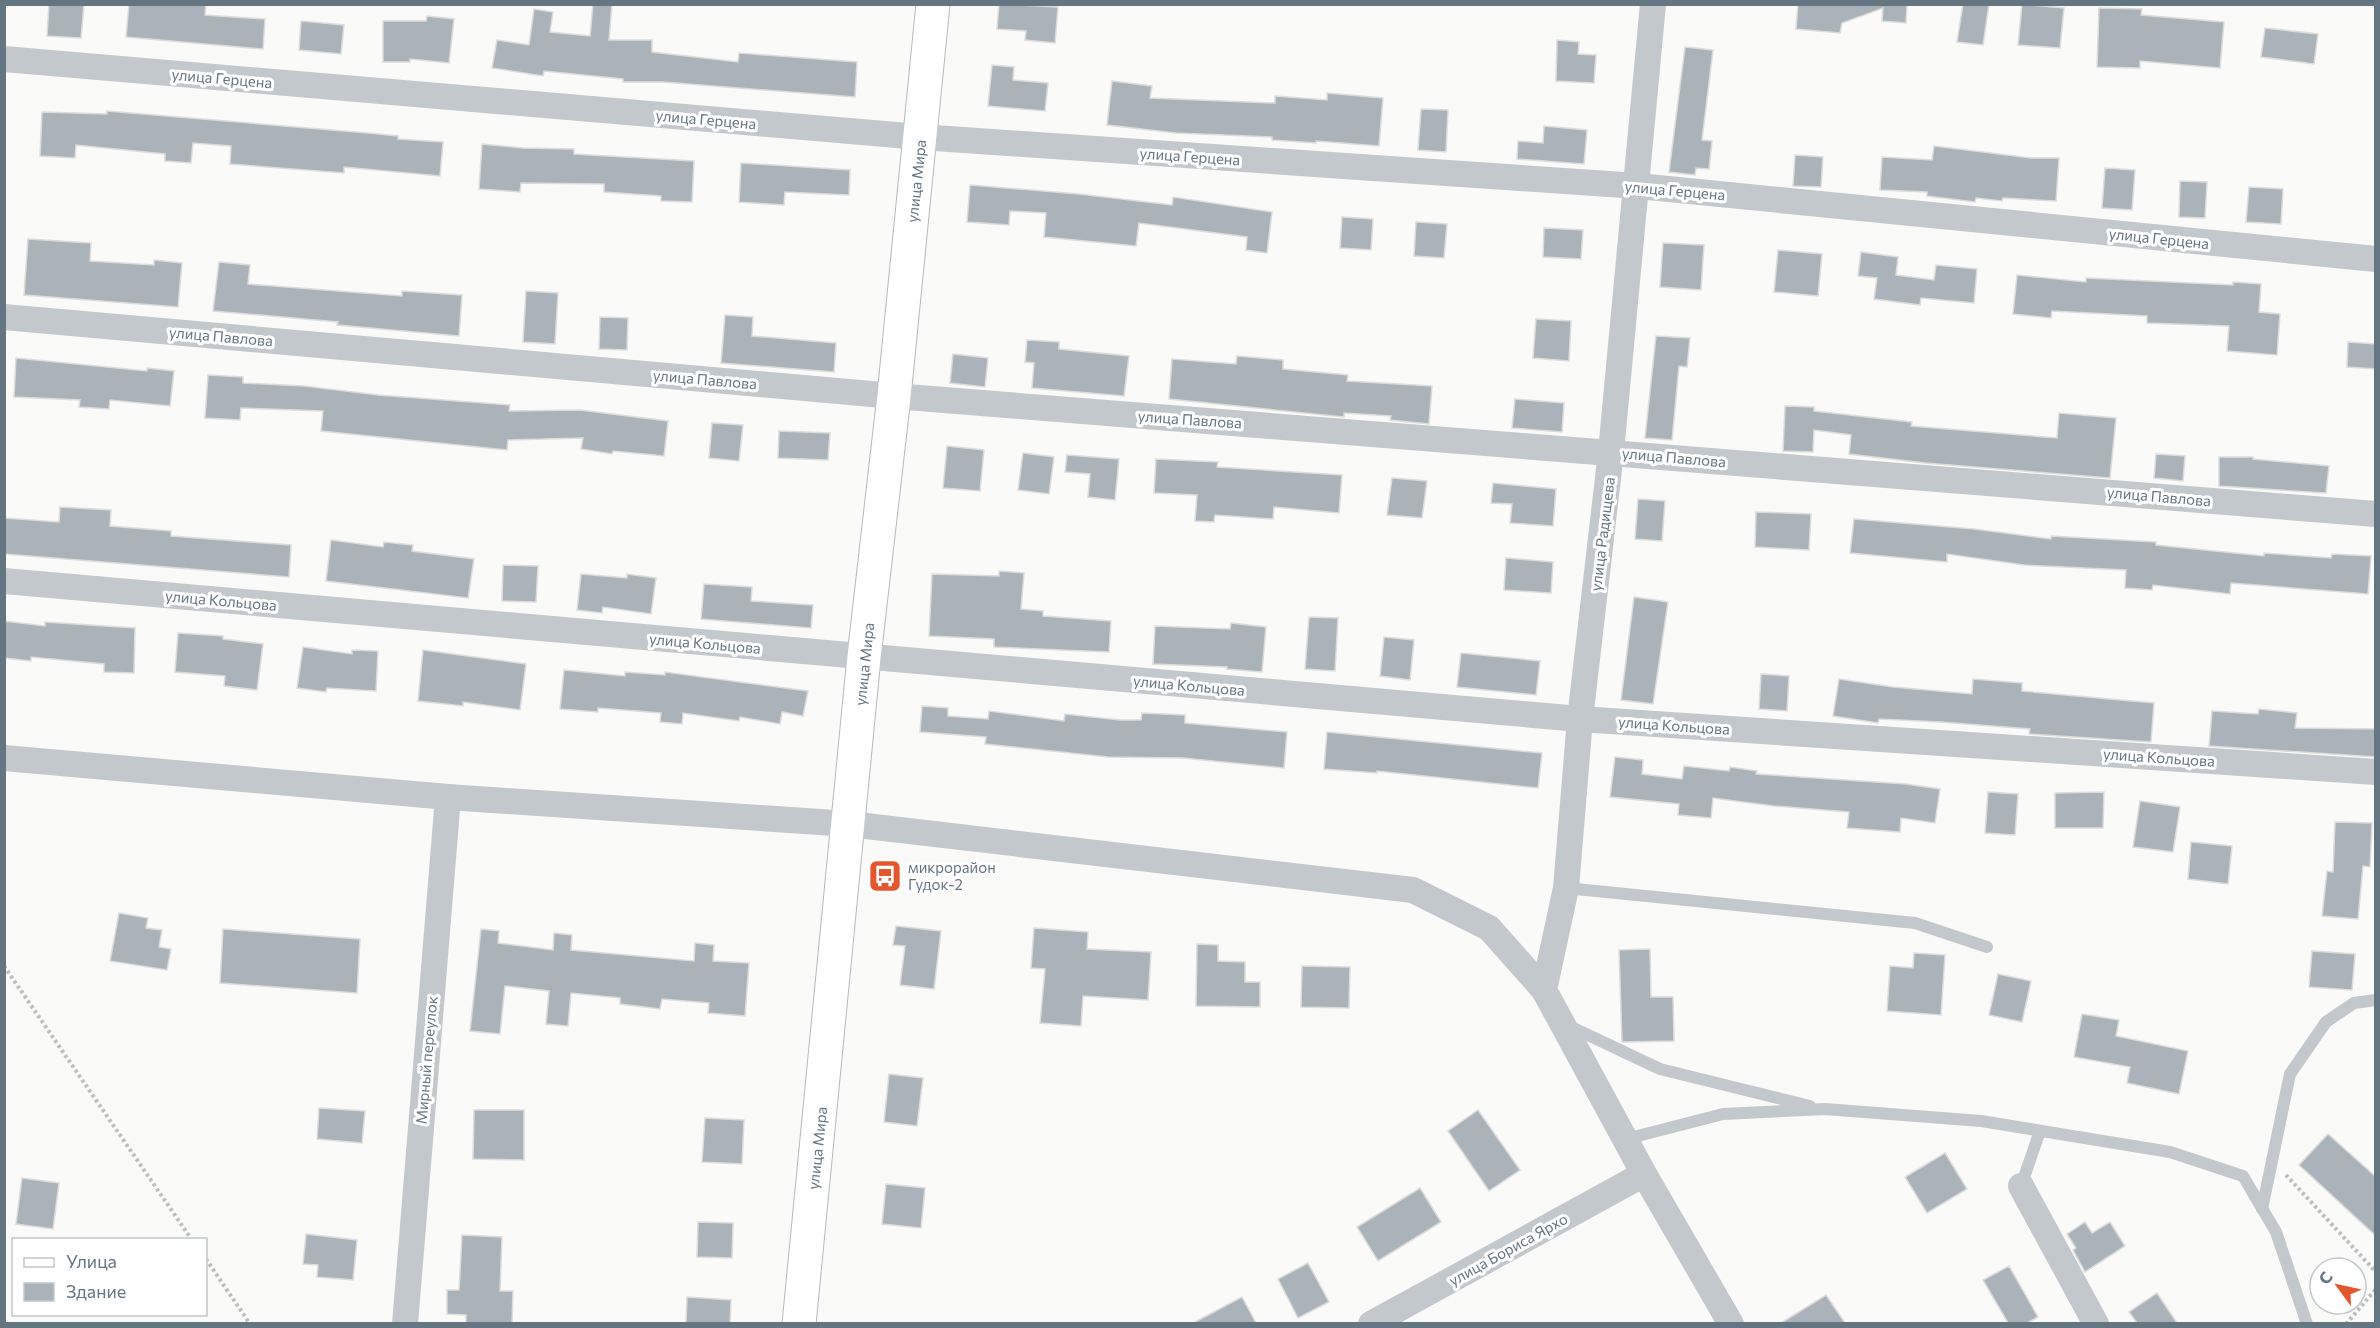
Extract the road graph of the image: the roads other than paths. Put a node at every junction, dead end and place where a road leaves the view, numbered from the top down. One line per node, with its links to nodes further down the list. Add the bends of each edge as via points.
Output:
1 (933, 4): 4 (main road, улица Мира)
2 (1653, 4): 5 (street, улица Радищева)
3 (4, 59): 4 (street, улица Герцена)
4 (920, 137): 5 (street, улица Герцена); 8 (main road, улица Мира)
5 (1638, 186): 6 (street, улица Герцена); 9 (street, улица Радищева)
6 (2376, 260)
7 (4, 317): 8 (street, улица Павлова)
8 (894, 396): 9 (street, улица Павлова); 12 (main road, улица Мира)
9 (1611, 452): 10 (street, улица Павлова); 13 (street, улица Радищева)
10 (2376, 514)
11 (4, 581): 12 (street, улица Кольцова)
12 (864, 657): 13 (street, улица Кольцова); 17 (main road, улица Мира)
13 (1580, 719): 15 (street, улица Кольцова); 18 (street, улица Радищева)
14 (4, 758): 16 (street)
15 (2376, 772)
16 (448, 797): 17 (street); 29 (street, Мирный переулок)
17 (849, 825): 20 (street, via 1413,890 1490,928); 30 (main road, улица Мира)
18 (1566, 888): 19 (lane, via 1915,923); 20 (street, улица Радищева)
19 (1987, 947)
20 (1544, 990): 22 (street)
21 (2376, 1000): 28 (lane, via 2354,1003 2326,1022 2290,1074)
22 (1562, 1023): 23 (lane, via 1660,1070); 25 (street)
23 (1825, 1109): 24 (lane, via 1981,1121); 25 (lane, via 1723,1114)
24 (2040, 1131): 27 (lane); 28 (lane, via 2170,1152 2243,1176)
25 (1626, 1139): 26 (street)
26 (1644, 1174): 31 (street, улица Бориса Ярхо); 32 (street)
27 (2021, 1186): 33 (street)
28 (2262, 1209): 34 (lane, via 2276,1232)
29 (405, 1323)
30 (799, 1323)
31 (1371, 1323)
32 (1731, 1323)
33 (2096, 1323)
34 (2307, 1323)

